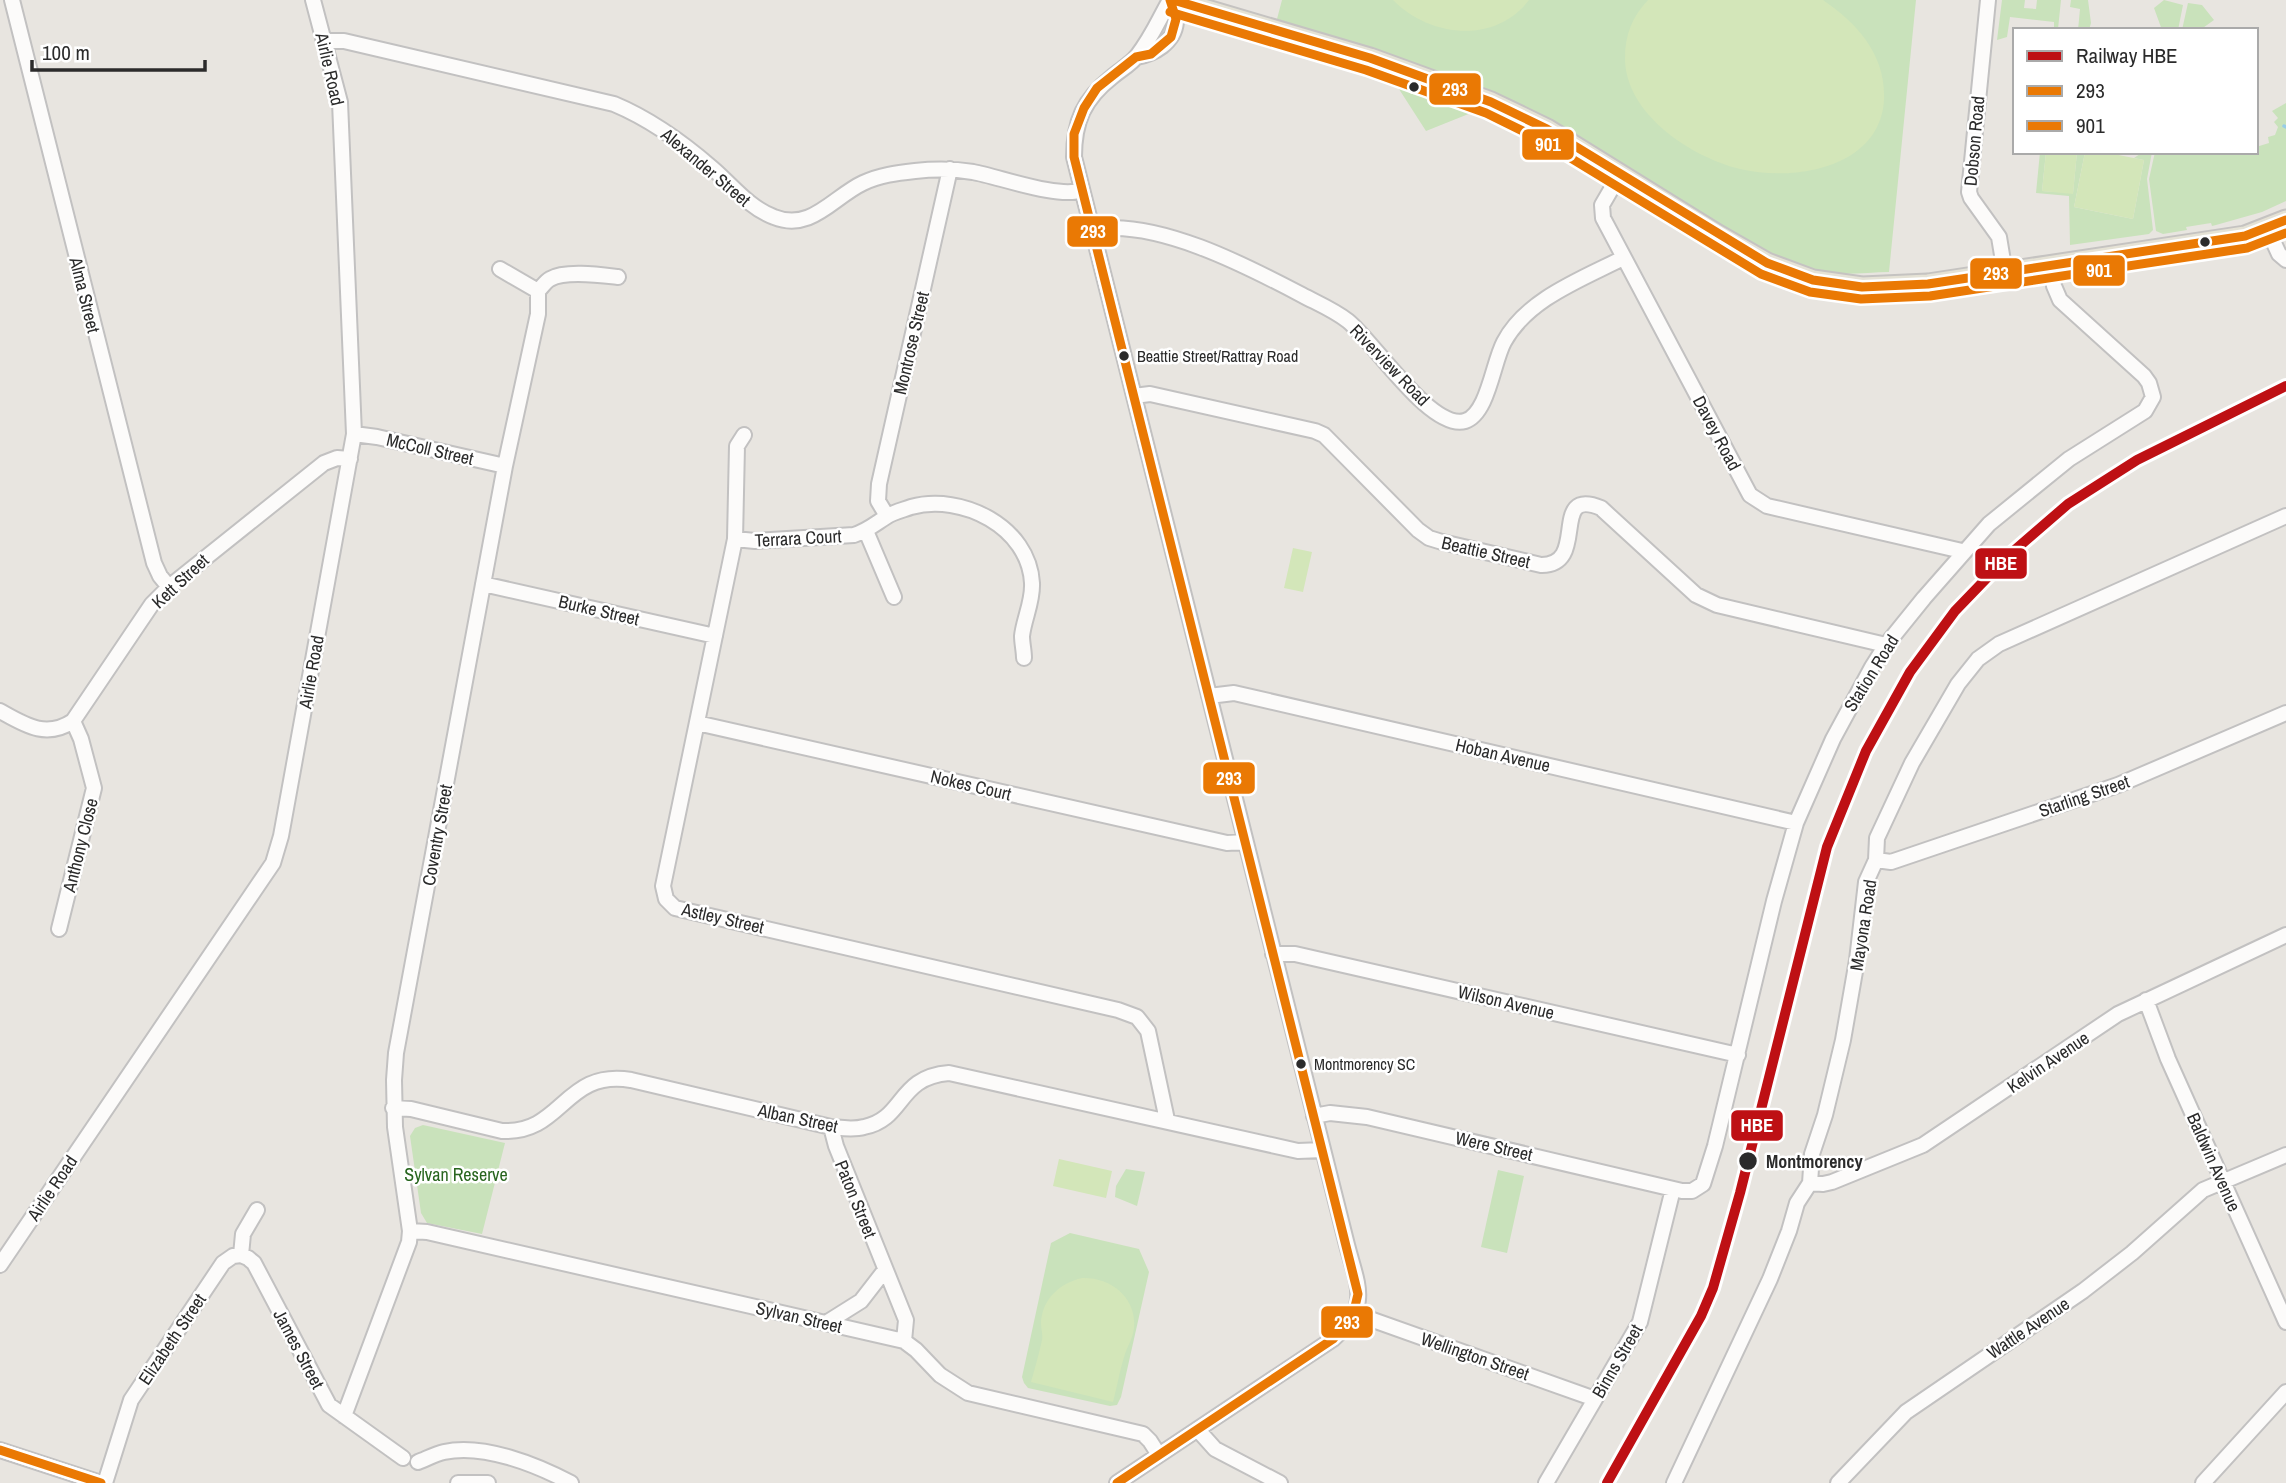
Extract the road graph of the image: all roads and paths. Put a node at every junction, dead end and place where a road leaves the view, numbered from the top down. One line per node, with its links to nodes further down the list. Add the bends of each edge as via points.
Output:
1 (12, 0): 30 (street, Alma Street, via 156,570)
2 (313, 0): 5 (street, Airlie Road)
3 (1171, 0): 7 (main road, via 1370,58 1470,93 1527,118); 8 (street, via 1177,19 1171,37 1097,88 1084,108 1074,134)
4 (1988, 0): 16 (street, Dobson Road, via 1969,192 2000,237)
5 (324, 41): 6 (street, Alexander Street, via 344,41 614,104 663,130 776,219 808,218 860,184 884,175); 20 (street, Airlie Road, via 340,102)
6 (950, 169): 8 (street, Alexander Street, via 1066,193); 24 (street, Montrose Street, via 879,484 878,501)
7 (1620, 174): 12 (street, Davey Road, via 1601,210); 16 (main road, via 1767,263 1813,280 1874,287)
8 (1082, 190): 11 (street)
9 (2286, 220): 10 (main road)
10 (2267, 228): 13 (street); 14 (main road, via 2245,236)
11 (1093, 230): 12 (street, Riverview Road, via 1108,227 1158,233 1276,281 1348,321 1417,397 1440,416 1457,422 1468,420 1482,405 1501,348 1518,323 1548,298); 19 (street)
12 (1623, 258): 28 (street, Davey Road, via 1755,500)
13 (2286, 260)
14 (2051, 266): 16 (main road); 28 (street, Station Road, via 2060,300 2144,376 2153,397 2145,411 2069,459)
15 (500, 269): 18 (street)
16 (2005, 273)
17 (618, 277): 18 (street, via 560,276)
18 (538, 291): 23 (street, Coventry Street, via 536,326)
19 (1134, 396): 33 (street, Beattie Street, via 1150,394 1324,435 1429,538 1553,564 1566,552 1574,510 1593,504 1706,600); 35 (street)
20 (354, 434): 22 (street, Airlie Road); 23 (street, McColl Street)
21 (744, 435): 27 (street, Astley Street, via 737,446)
22 (350, 458): 30 (street, Kett Street, via 324,463); 60 (street, Airlie Road, via 273,863)
23 (505, 466): 29 (street, Coventry Street)
24 (887, 516): 26 (street, Terrara Court); 34 (street, Terrara Court, via 911,507 937,505 979,513 1006,530 1020,545 1031,575 1022,637)
25 (2286, 516): 42 (street, Mayona Road, via 1999,644 1978,659 1912,763 1877,838)
26 (866, 531): 27 (street, Terrara Court, via 768,541); 31 (street)
27 (735, 539): 32 (street, Astley Street)
28 (1962, 551): 33 (street, Station Road)
29 (483, 584): 32 (street, Burke Street); 48 (street, Coventry Street, via 396,1053)
30 (169, 587): 38 (street, Kett Street, via 152,604)
31 (894, 597)
32 (715, 636): 39 (street, Astley Street)
33 (1886, 645): 40 (street, Station Road, via 1833,739)
34 (1024, 658)
35 (1209, 696): 40 (street, Hoban Avenue, via 1234,693); 41 (street)
36 (0, 711): 38 (street, via 42,730)
37 (2286, 713): 42 (street, Starling Street, via 2118,785 1891,862)
38 (73, 722): 43 (street, Anthony Close, via 94,788)
39 (697, 723): 41 (street, Nokes Court, via 1227,844); 50 (street, Astley Street, via 663,886 670,904 1137,1017 1148,1031)
40 (1796, 823): 47 (street, Station Road)
41 (1245, 842): 45 (street)
42 (1876, 860): 54 (street, Mayona Road, via 1866,882 1843,1040 1812,1154)
43 (59, 929)
44 (2286, 935): 46 (street, Kelvin Avenue)
45 (1273, 954): 47 (street, Wilson Avenue, via 1295,954); 49 (street)
46 (2146, 1000): 54 (street, Kelvin Avenue, via 2118,1014 1923,1145 1832,1182); 55 (street, Baldwin Avenue)
47 (1738, 1055): 56 (street, Station Road, via 1705,1181 1692,1191)
48 (393, 1108): 51 (street, Alban Street, via 518,1131 543,1121 591,1082 621,1078); 58 (street, Coventry Street)
49 (1314, 1116): 52 (street); 56 (street, Were Street, via 1330,1112 1367,1116)
50 (1167, 1120): 51 (street, Alban Street, via 949,1073 916,1083 878,1123); 52 (street, Alban Street, via 1297,1151)
51 (831, 1127): 61 (street, Paton Street)
52 (1323, 1150): 62 (street, via 1357,1289)
53 (2286, 1155): 55 (street, Wattle Avenue)
54 (1810, 1182): 81 (street, Mayona Road, via 1797,1203 1765,1291)
55 (2224, 1183): 63 (street, Baldwin Avenue); 82 (street, Wattle Avenue, via 2203,1190 2083,1291 1906,1412)
56 (1673, 1189): 67 (street, Binns Street, via 1640,1322)
57 (257, 1210): 59 (street, via 243,1234)
58 (410, 1231): 64 (street, Sylvan Street); 68 (street, Coventry Street, via 406,1255)
59 (241, 1255): 68 (street, James Street, via 254,1264 324,1398); 74 (street, Elizabeth Street, via 223,1263 131,1400)
60 (0, 1265)
61 (885, 1270): 64 (street, via 860,1301); 65 (street, Paton Street, via 905,1320)
62 (1356, 1314): 67 (street, Wellington Street); 69 (street, via 1333,1339)
63 (2286, 1322)
64 (826, 1323): 65 (street, Sylvan Street)
65 (904, 1340): 71 (street, via 940,1375 968,1393 1143,1434)
66 (2286, 1392): 83 (street)
67 (1595, 1399): 80 (street, Binns Street)
68 (344, 1416): 72 (street, James Street)
69 (1198, 1430): 71 (street); 79 (street, via 1215,1449)
70 (0, 1450): 74 (street)
71 (1159, 1455): 78 (street)
72 (403, 1458)
73 (418, 1462): 77 (street, via 444,1452 467,1450 530,1464)
74 (103, 1483)
75 (458, 1483): 76 (street)
76 (488, 1483)
77 (571, 1483)
78 (1117, 1483)
79 (1280, 1483)
80 (1546, 1483)
81 (1674, 1483)
82 (1838, 1483)
83 (2203, 1483)

